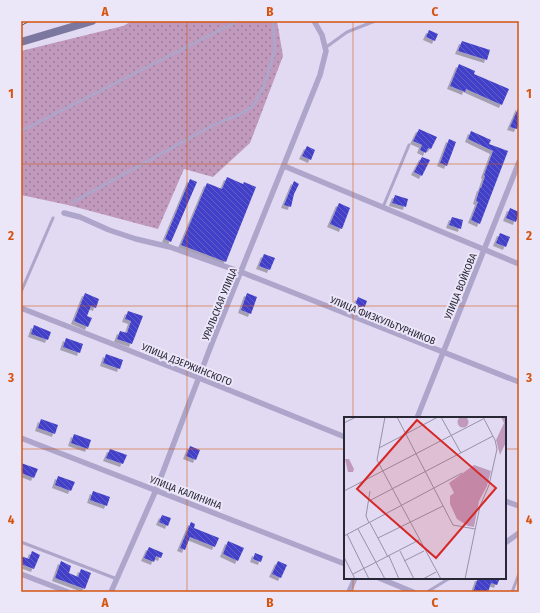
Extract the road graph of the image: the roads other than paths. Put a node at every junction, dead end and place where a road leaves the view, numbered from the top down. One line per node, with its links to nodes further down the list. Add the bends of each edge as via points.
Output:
1 (92, 21): 6 (main road)
2 (238, 21): 8 (lane)
3 (273, 21): 12 (lane, via 275,49 264,86 253,106)
4 (314, 21): 7 (street, УРАЛЬСКАЯ УЛИЦА, via 322,35)
5 (375, 21): 7 (lane, via 347,32)
6 (21, 42)
7 (325, 48): 11 (street, УРАЛЬСКАЯ УЛИЦА, via 320,75)
8 (21, 131)
9 (408, 145): 13 (lane)
10 (519, 162): 16 (street, УЛИЦА ВОЙКОВА)
11 (284, 166): 13 (street); 18 (street, УРАЛЬСКАЯ УЛИЦА)
12 (73, 202)
13 (383, 207): 16 (street)
14 (64, 213): 18 (street, УЛИЦА ФИЗКУЛЬТУРНИКОВ)
15 (53, 218): 19 (lane)
16 (484, 250): 17 (street); 21 (street, УЛИЦА ВОЙКОВА)
17 (519, 264)
18 (241, 272): 21 (street, УЛИЦА ФИЗКУЛЬТУРНИКОВ); 22 (street, УРАЛЬСКАЯ УЛИЦА)
19 (21, 292)
20 (21, 308): 22 (street, УЛИЦА ДЗЕРЖИНСКОГО)
21 (442, 353): 23 (street, УЛИЦА ФИЗКУЛЬТУРНИКОВ); 24 (street, УЛИЦА ВОЙКОВА)
22 (199, 378): 25 (street, УЛИЦА ДЗЕРЖИНСКОГО); 27 (street, УРАЛЬСКАЯ УЛИЦА)
23 (519, 382)
24 (417, 417)
25 (344, 437)
26 (21, 438): 27 (street, УЛИЦА КАЛИНИНА)
27 (156, 490): 33 (street, УЛИЦА КАЛИНИНА); 39 (street, УРАЛЬСКАЯ УЛИЦА)
28 (506, 501): 29 (street)
29 (519, 506)
30 (519, 533): 32 (street)
31 (21, 542): 39 (lane)
32 (506, 542)
33 (344, 564)
34 (21, 574): 41 (street)
35 (519, 574): 40 (lane)
36 (355, 579): 43 (street)
37 (381, 579): 44 (street)
38 (448, 579): 45 (lane)
39 (117, 580): 42 (street, УРАЛЬСКАЯ УЛИЦА)
40 (517, 582): 46 (lane)
41 (68, 592)
42 (111, 592)
43 (349, 592)
44 (413, 592)
45 (427, 592)
46 (512, 592)

